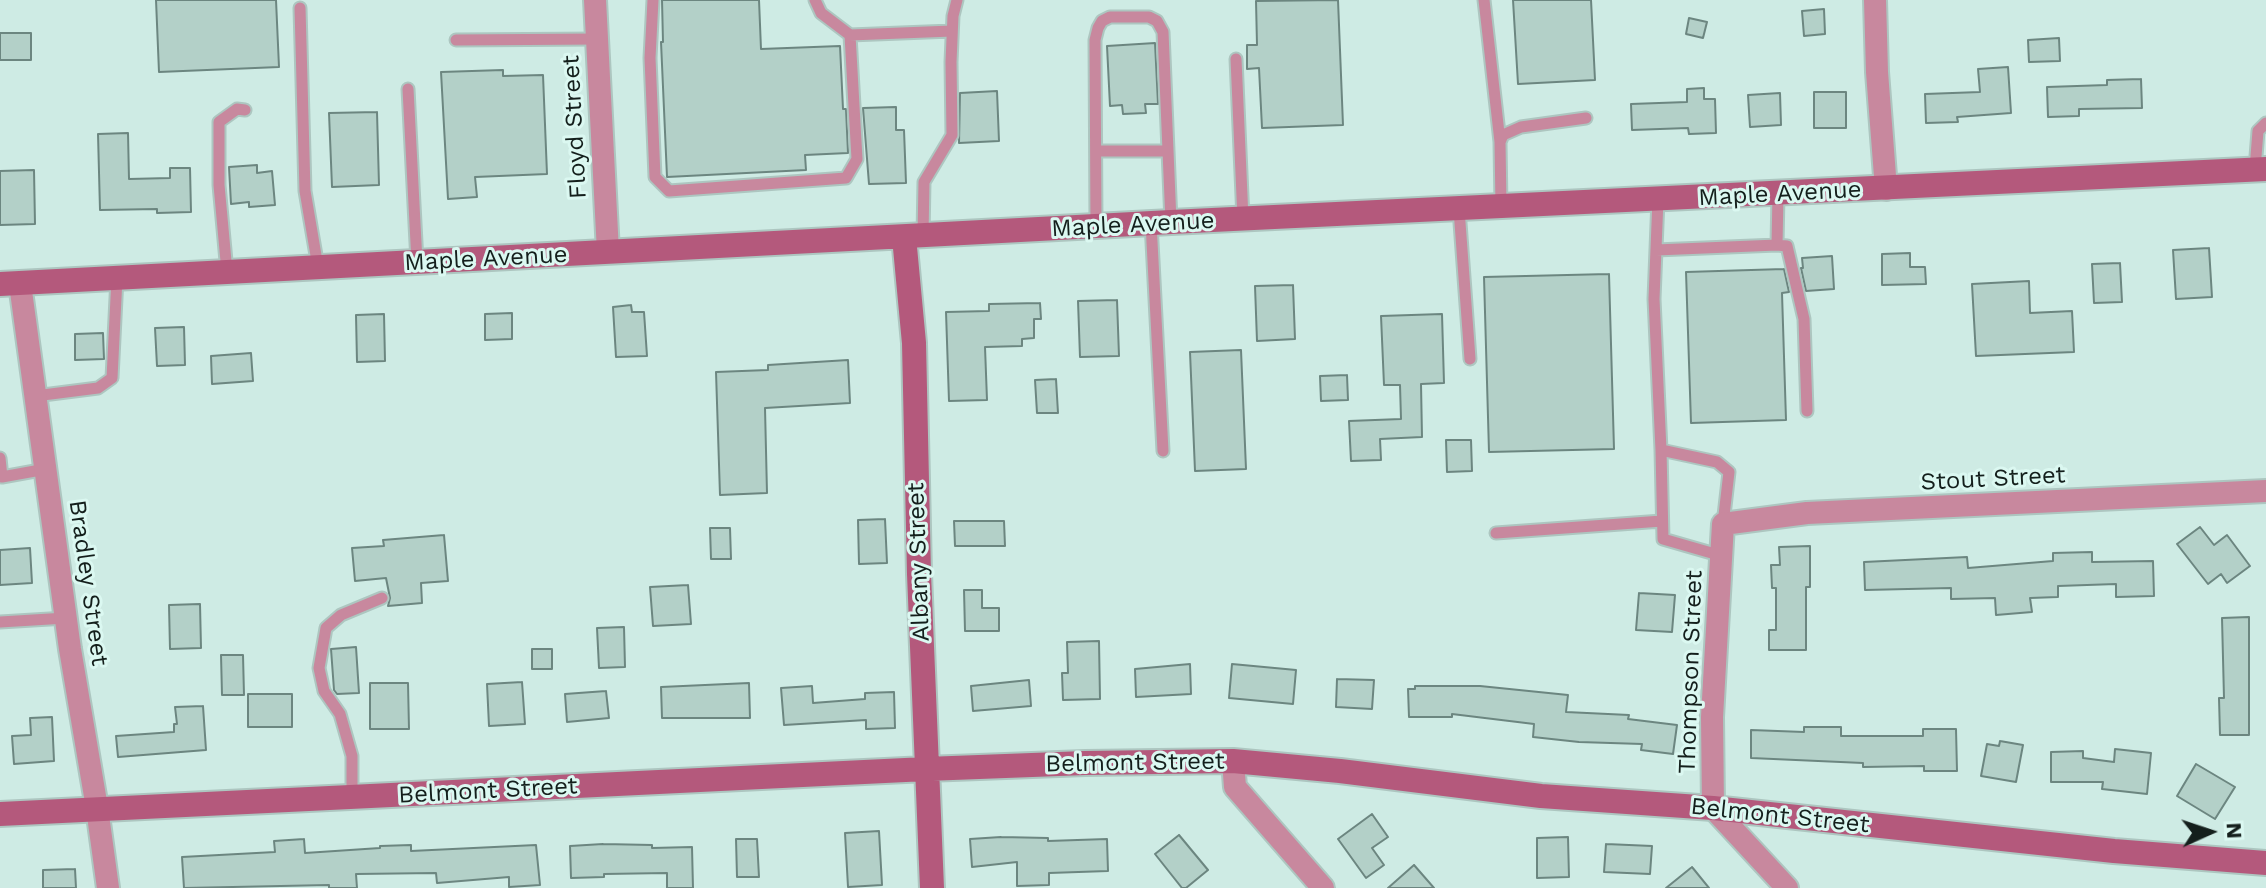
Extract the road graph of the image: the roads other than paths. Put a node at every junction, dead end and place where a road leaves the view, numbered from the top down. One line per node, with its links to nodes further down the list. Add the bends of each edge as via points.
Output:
1 (595, 0): 10 (street, Floyd Street)
2 (653, 0): 9 (lane, via 655,177 669,191 846,178 857,159)
3 (815, 0): 9 (lane, via 821,13)
4 (957, 0): 8 (lane)
5 (1484, 0): 17 (lane)
6 (1875, 0): 21 (street)
7 (300, 8): 34 (lane, via 305,191)
8 (952, 31): 9 (lane); 29 (lane, via 952,135 924,182)
9 (850, 35)
10 (597, 39): 11 (lane); 32 (street, Floyd Street)
11 (456, 40)
12 (1236, 59): 26 (lane)
13 (408, 89): 33 (lane)
14 (245, 110): 35 (lane, via 237,109 219,122)
15 (1586, 118): 17 (lane, via 1521,127 1503,135)
16 (2266, 123): 20 (lane, via 2258,131)
17 (1500, 146): 24 (lane)
18 (1096, 151): 19 (lane); 19 (lane, via 1098,28 1110,17 1149,17 1163,32); 28 (lane)
19 (1168, 151): 27 (lane)
20 (2260, 169): 21 (street, Maple Avenue)
21 (1886, 189): 22 (street, Maple Avenue)
22 (1778, 194): 23 (street, Maple Avenue); 30 (lane)
23 (1658, 199): 24 (street, Maple Avenue); 31 (lane)
24 (1501, 207): 25 (street, Maple Avenue)
25 (1459, 209): 26 (street, Maple Avenue); 38 (lane)
26 (1243, 219): 27 (street, Maple Avenue)
27 (1161, 223): 28 (street, Maple Avenue); 42 (lane)
28 (1096, 226): 29 (street, Maple Avenue)
29 (914, 236): 32 (street, Maple Avenue); 54 (street, Albany Street)
30 (1777, 245): 31 (lane); 40 (lane, via 1787,246 1804,319)
31 (1656, 250): 41 (lane)
32 (608, 252): 33 (street, Maple Avenue)
33 (417, 262): 34 (street, Maple Avenue)
34 (318, 268): 35 (street, Maple Avenue)
35 (227, 273): 36 (street, Maple Avenue)
36 (117, 278): 37 (street, Maple Avenue); 39 (lane, via 112,378 98,388)
37 (10, 284): 39 (street, Bradley Street)
38 (1470, 359)
39 (35, 396): 44 (street, Bradley Street)
40 (1807, 411)
41 (1661, 450): 46 (lane); 47 (lane, via 1717,462 1729,472)
42 (1163, 451)
43 (0, 458): 44 (lane, via 2,477)
44 (47, 469): 51 (street, Bradley Street)
45 (2266, 491): 47 (street, Stout Street, via 1807,513)
46 (1662, 521): 48 (lane); 49 (lane, via 1663,539)
47 (1723, 524): 49 (street, Thompson Street)
48 (1496, 533)
49 (1722, 556): 57 (street, Thompson Street, via 1712,717)
50 (382, 598): 55 (lane, via 341,615 326,628 319,668 352,756)
51 (66, 618): 52 (lane); 56 (street, Bradley Street)
52 (0, 622)
53 (1233, 761): 54 (street, Belmont Street); 57 (street, Belmont Street, via 1541,796); 62 (street, via 1235,787)
54 (926, 769): 55 (street, Belmont Street); 61 (street, Albany Street)
55 (352, 798): 56 (street, Belmont Street)
56 (97, 808): 58 (street, Belmont Street); 60 (street, Bradley Street)
57 (1713, 808): 59 (street, Belmont Street); 63 (street, Thompson Street)
58 (0, 814)
59 (2266, 863)
60 (108, 888)
61 (932, 888)
62 (1323, 888)
63 (1787, 888)

